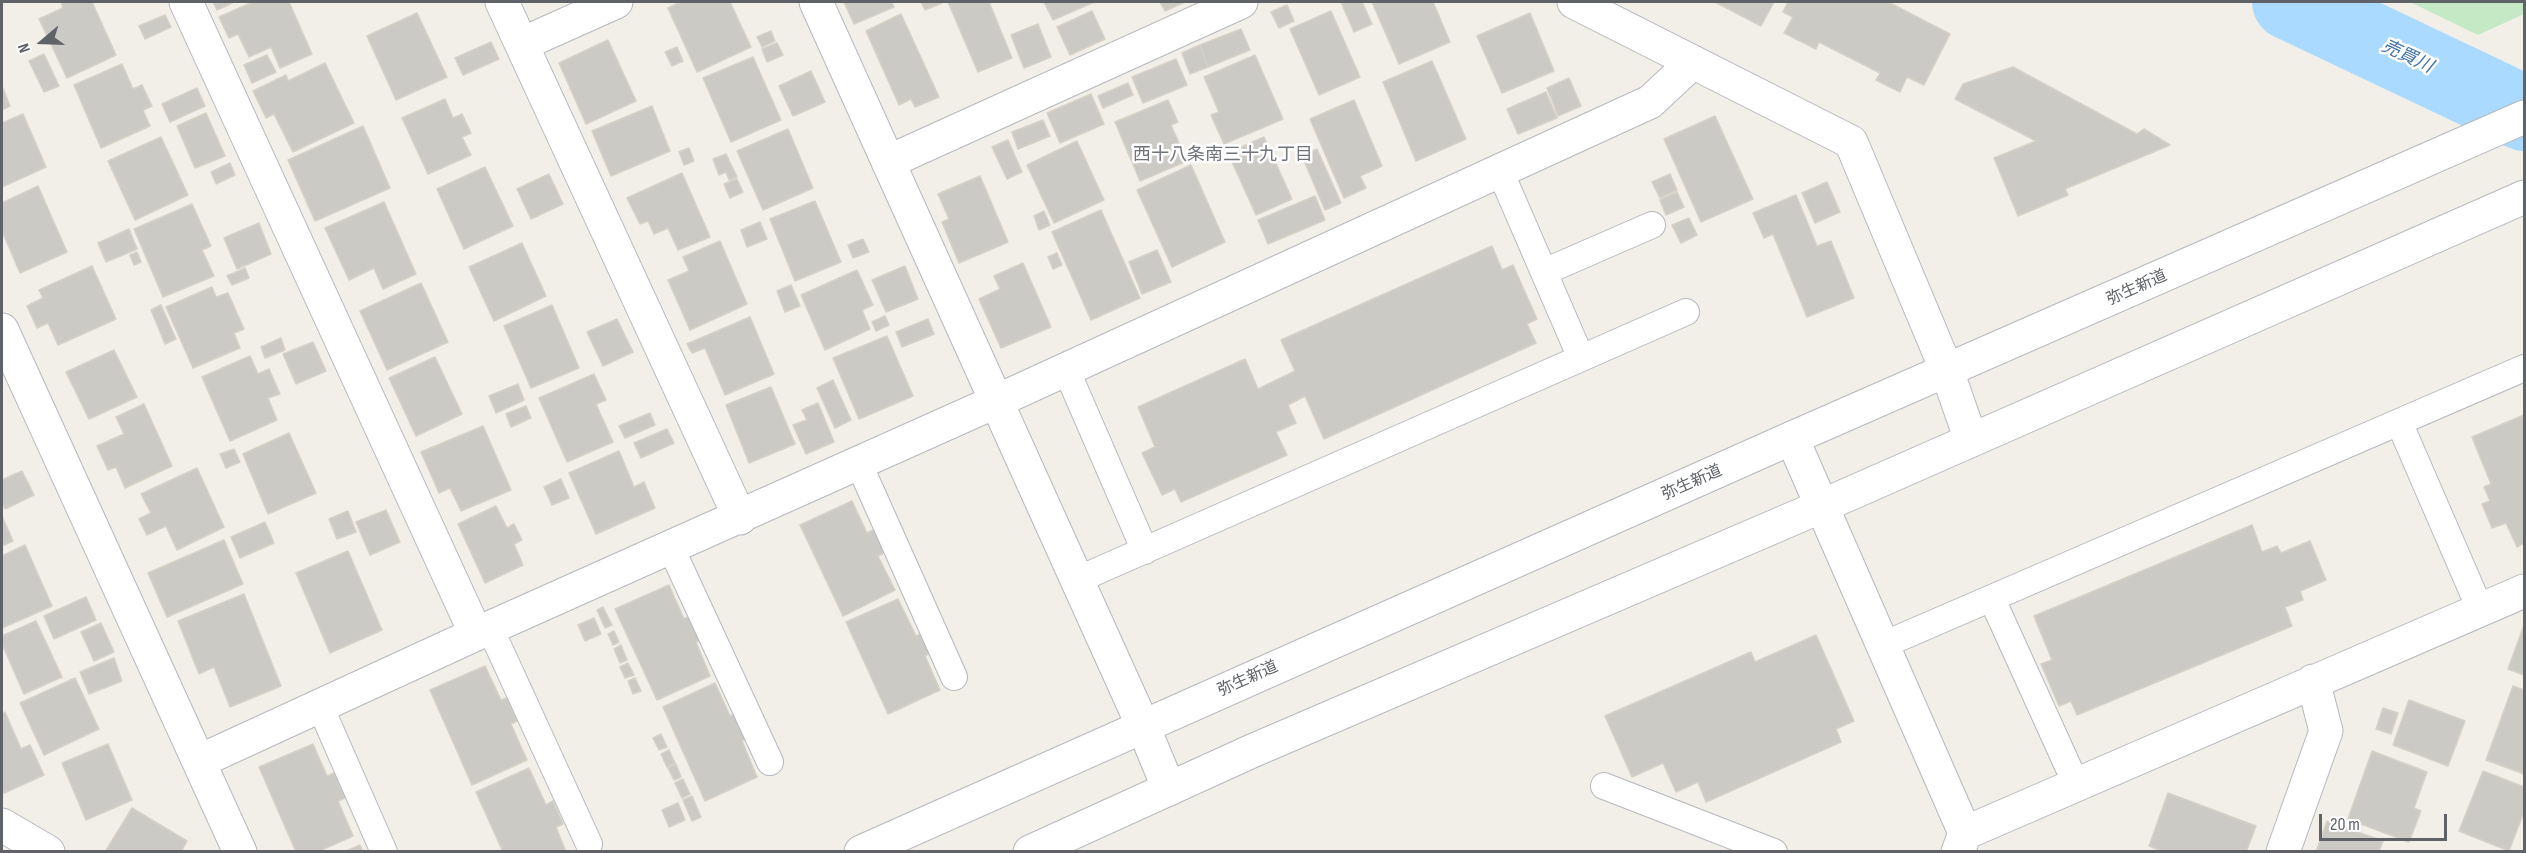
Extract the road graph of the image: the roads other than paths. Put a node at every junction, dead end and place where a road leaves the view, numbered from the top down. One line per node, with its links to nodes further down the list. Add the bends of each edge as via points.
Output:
1 (186, 2): 34 (street)
2 (502, 2): 7 (street)
3 (616, 2): 7 (street)
4 (816, 2): 10 (street)
5 (1241, 2): 10 (street)
6 (1574, 2): 8 (street)
7 (522, 45): 27 (street)
8 (1693, 62): 11 (street, via 1650,102); 20 (street, via 1851,142)
9 (2524, 117): 20 (street, 弥生新道)
10 (888, 162): 21 (street)
11 (1500, 171): 14 (lane); 19 (street)
12 (2524, 197): 24 (street)
13 (1653, 225): 14 (lane)
14 (1544, 272): 17 (lane)
15 (1686, 312): 17 (lane)
16 (2, 330): 40 (street)
17 (1581, 358): 29 (lane)
18 (2524, 368): 22 (lane)
19 (1066, 369): 21 (street); 29 (lane)
20 (1947, 371): 23 (street, 弥生新道); 24 (street)
21 (997, 401): 25 (street); 30 (street)
22 (2399, 422): 32 (lane); 33 (lane)
23 (1792, 438): 26 (street); 39 (street, 弥生新道)
24 (1971, 440): 26 (street)
25 (859, 464): 27 (street); 36 (lane)
26 (1822, 506): 35 (street); 44 (street)
27 (741, 518): 28 (street)
28 (671, 548): 34 (street); 41 (lane)
29 (1145, 551): 30 (lane)
30 (1077, 580): 39 (street)
31 (2524, 591): 33 (street)
32 (1992, 599): 35 (lane); 42 (lane)
33 (2480, 609): 37 (street)
34 (483, 631): 38 (street); 47 (lane)
35 (1883, 645): 46 (street)
36 (954, 677)
37 (2313, 681): 42 (street); 54 (street, via 2326,731)
38 (320, 706): 40 (street); 50 (lane)
39 (1143, 726): 44 (street); 51 (street, 弥生新道)
40 (200, 761): 49 (street)
41 (770, 762)
42 (2076, 784): 46 (street)
43 (1604, 786): 53 (lane)
44 (1169, 789): 52 (street)
45 (2, 825): 48 (street)
46 (1961, 842)
47 (589, 844)
48 (48, 852)
49 (240, 852)
50 (384, 852)
51 (861, 852)
52 (1030, 852)
53 (1774, 852)
54 (2283, 852)

